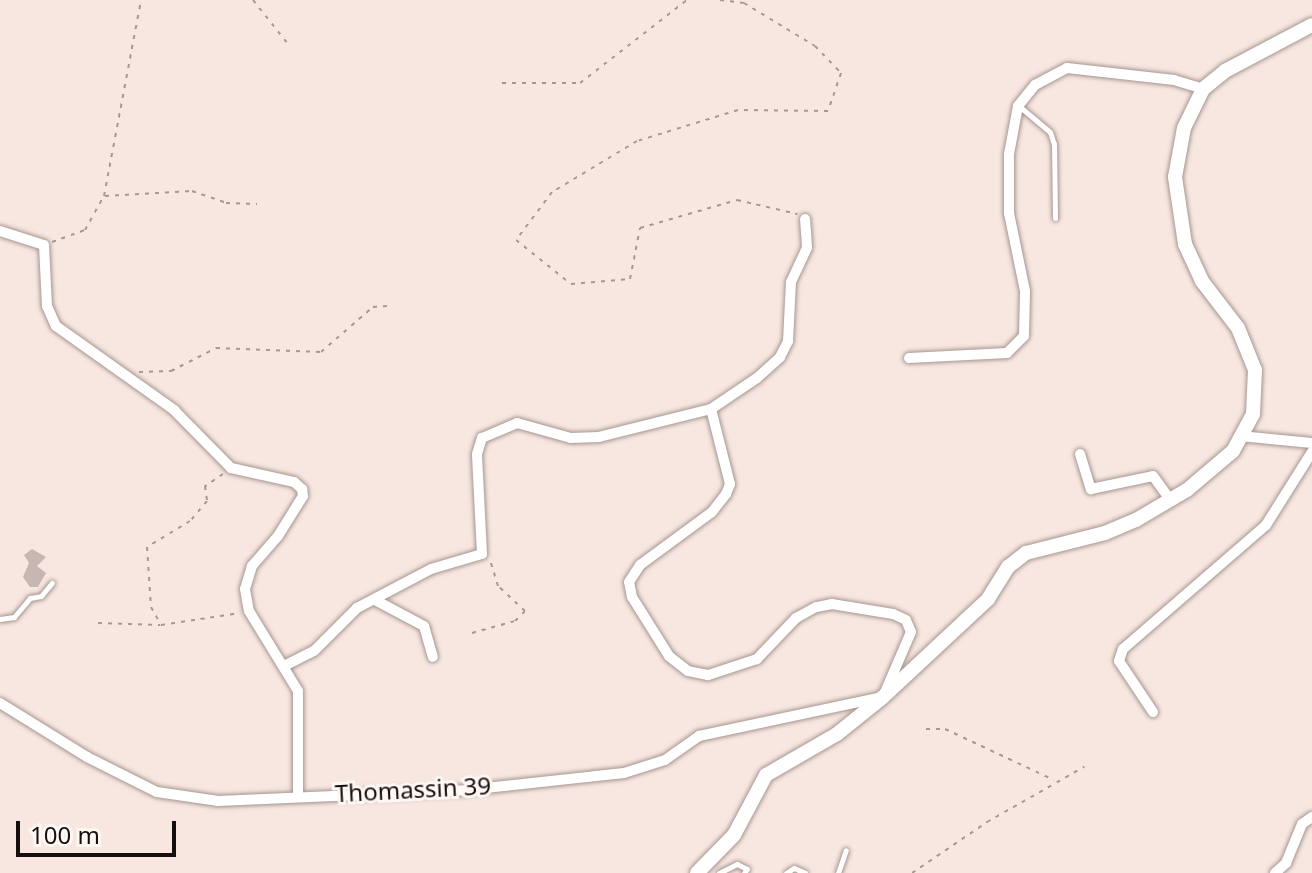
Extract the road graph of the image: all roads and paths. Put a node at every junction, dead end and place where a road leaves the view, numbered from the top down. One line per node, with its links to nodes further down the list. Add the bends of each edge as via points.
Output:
1 (141, 0): 10 (path)
2 (687, 0): 7 (path, via 580,83)
3 (720, 0): 13 (path, via 756,10 815,46 841,73 828,111 738,110 637,141 552,192 516,240 571,284 630,279 640,228 737,200)
4 (255, 1): 6 (path)
5 (1312, 25): 8 (main road, via 1225,71)
6 (288, 44)
7 (502, 83)
8 (1203, 89): 9 (street, via 1174,80 1067,68 1035,85); 20 (main road, via 1184,128 1175,177 1191,262 1238,328 1255,370 1253,414)
9 (1018, 106): 12 (lane, via 1050,132 1054,144); 17 (street, via 1009,154 1009,213 1025,291 1024,336 1007,353)
10 (104, 196): 11 (path, via 192,191 226,203); 15 (path, via 85,230)
11 (257, 204)
12 (1055, 218)
13 (805, 219): 19 (street, via 807,247 791,282 788,341 780,357 757,378)
14 (0, 231): 15 (street)
15 (44, 245): 18 (street, via 49,317 84,350)
16 (387, 306): 18 (path, via 373,307 321,352 216,348 171,371)
17 (909, 358)
18 (122, 373): 24 (street, via 174,410)
19 (711, 409): 26 (street, via 599,437 571,438 517,423 482,438 477,454); 36 (street, via 730,484 726,494 712,512 640,565 629,582 632,597 669,656 688,671 708,675 757,659 796,618 816,607 832,604 893,614 906,620 911,632)
20 (1240, 436): 21 (street); 25 (main road, via 1233,451)
21 (1312, 443)
22 (1312, 452): 38 (street, via 1266,525 1123,649 1119,661)
23 (1080, 454): 25 (street, via 1091,489 1153,476)
24 (231, 468): 29 (street, via 294,482 303,496 252,566 245,589); 32 (path, via 205,486 207,501 190,521 147,547 151,607)
25 (1170, 499): 36 (main road, via 1105,533 1026,553 1008,567 988,599)
26 (482, 554): 28 (street, via 431,569); 33 (path, via 491,561 498,586 525,611 515,621)
27 (52, 583): 30 (lane, via 14,617)
28 (375, 600): 34 (street, via 424,626); 35 (street, via 357,608 314,651)
29 (249, 611): 32 (path); 35 (street)
30 (0, 619)
31 (98, 623): 32 (path)
32 (161, 625)
33 (472, 633)
34 (433, 657)
35 (286, 665): 42 (street, via 298,691)
36 (883, 697): 42 (street, Thomassin 39, via 699,736 665,760 624,773 467,790); 45 (main road, via 837,734 766,775 734,835)
37 (0, 703): 42 (street, Thomassin 39, via 87,757 157,792 218,801)
38 (1153, 712)
39 (926, 729): 41 (path, via 945,729)
40 (1084, 767): 41 (path)
41 (1055, 780): 51 (path)
42 (298, 795)
43 (1312, 817): 52 (street, via 1302,824 1286,863)
44 (846, 850): 50 (lane)
45 (700, 872)
46 (719, 873): 47 (lane, via 737,864 747,869)
47 (744, 873)
48 (786, 873): 49 (lane, via 794,868)
49 (805, 873)
50 (838, 873)
51 (912, 873)
52 (1275, 873)

